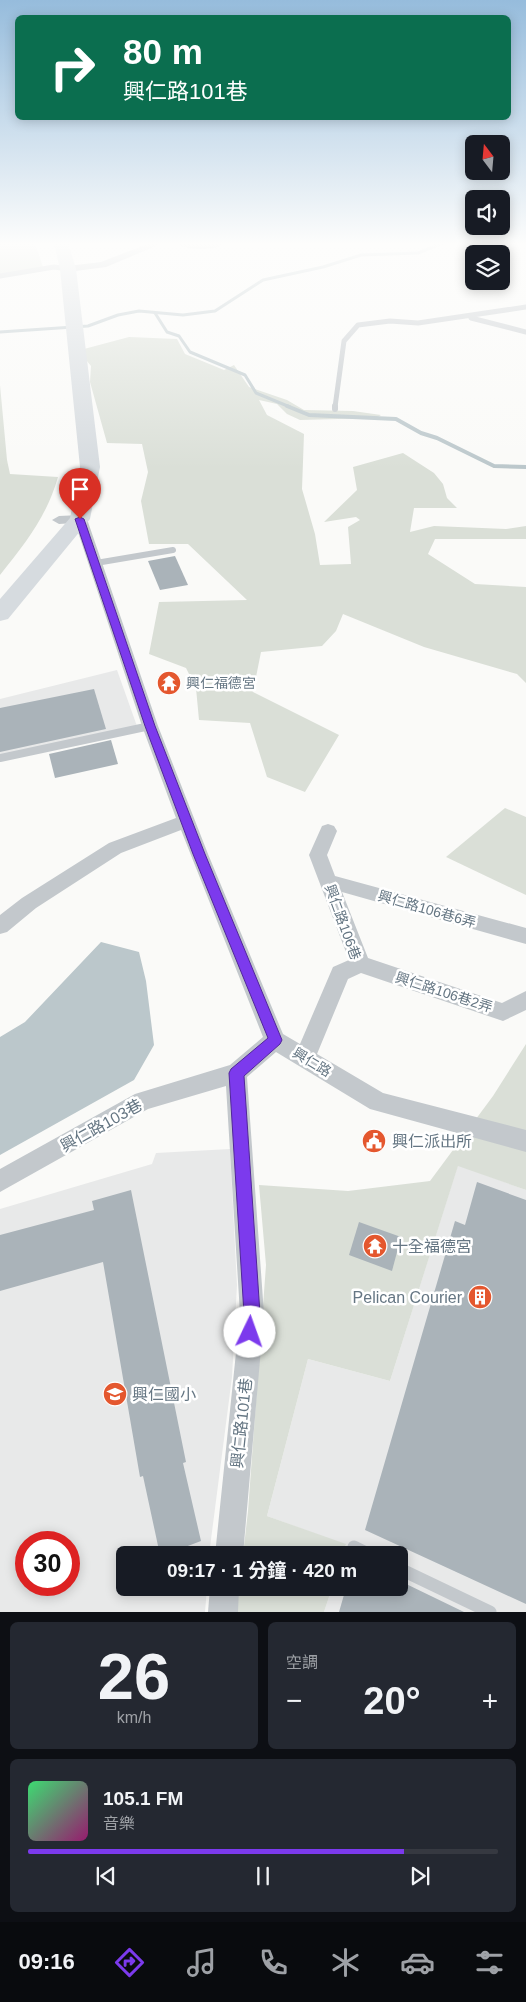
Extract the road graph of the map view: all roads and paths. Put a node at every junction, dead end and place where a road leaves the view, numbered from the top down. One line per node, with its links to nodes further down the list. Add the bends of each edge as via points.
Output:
1 (67, 318): 4 (main road)
2 (454, 318): 6 (lane, via 358,325 344,341)
3 (471, 318): 5 (lane)
4 (68, 330): 7 (main road, via 74,470); 7 (main road, via 90,467)
5 (526, 332)
6 (335, 409)
7 (68, 509): 9 (street); 10 (main road); 11 (main road)
8 (174, 550): 9 (lane)
9 (96, 563): 12 (street)
10 (0, 595)
11 (0, 614)
12 (150, 726): 13 (lane); 14 (street)
13 (0, 758)
14 (186, 822): 17 (street, via 115,848 29,903); 21 (street)
15 (328, 831): 16 (street, 興仁路106巷, via 318,855)
16 (328, 881): 18 (street, 興仁路106巷6弄); 19 (street, 興仁路106巷)
17 (0, 926)
18 (526, 936)
19 (360, 964): 20 (street, 興仁路106巷2弄, via 503,1012); 22 (street, 興仁路106巷, via 340,973)
20 (526, 1000)
21 (275, 1040): 22 (street, 興仁路); 23 (street)
22 (305, 1058): 24 (street, 興仁路, via 378,1102)
23 (236, 1073): 25 (street, 興仁路103巷, via 143,1101); 26 (street, 興仁路101巷, via 252,1314)
24 (526, 1141)
25 (0, 1181)
26 (229, 1546)
27 (408, 1573): 30 (lane)
28 (224, 1596): 29 (street)
29 (223, 1612)
30 (490, 1612)

